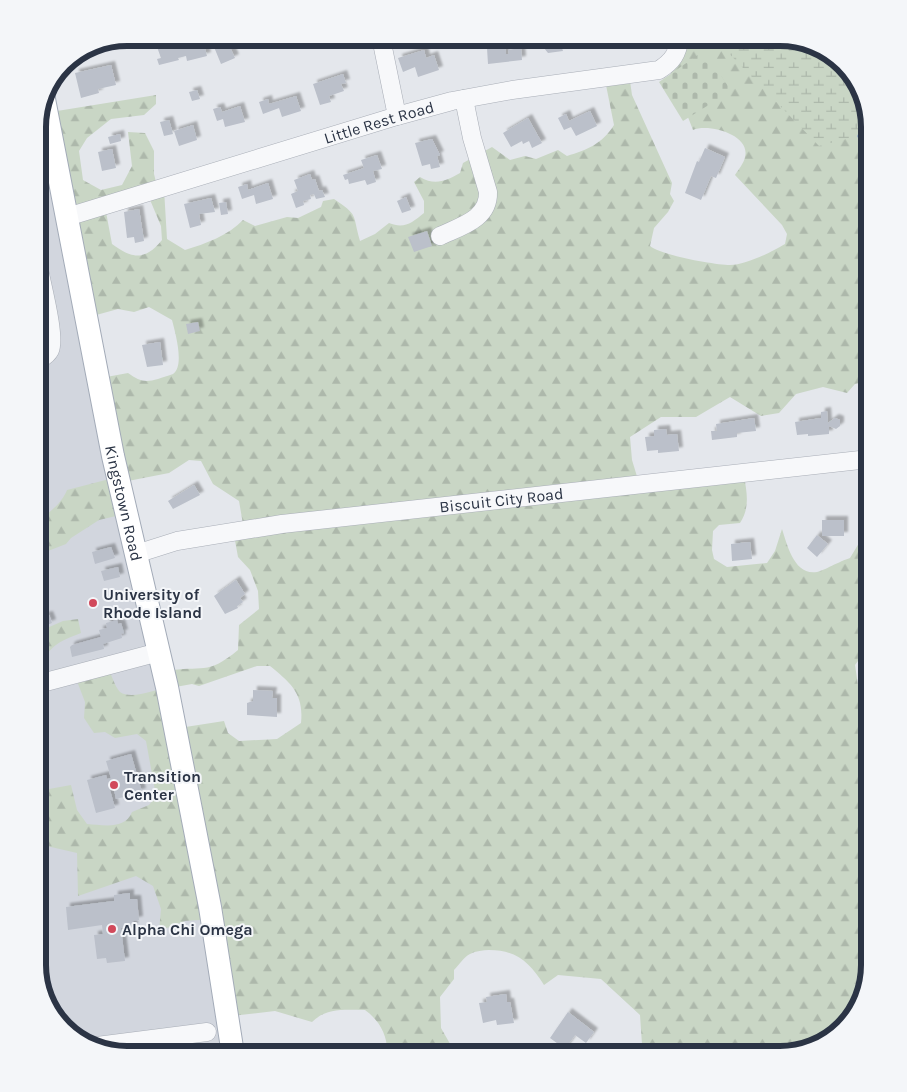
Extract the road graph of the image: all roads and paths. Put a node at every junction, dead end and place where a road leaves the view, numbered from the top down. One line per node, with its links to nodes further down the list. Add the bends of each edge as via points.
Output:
1 (383, 46): 5 (street)
2 (679, 46): 3 (street, Little Rest Road, via 671,62 659,70)
3 (464, 99): 5 (street, Little Rest Road); 7 (street, via 488,201 484,211 474,220)
4 (47, 116): 6 (main road, Kingstown Road)
5 (396, 116): 6 (street, Little Rest Road)
6 (67, 217): 11 (main road, Kingstown Road, via 113,456)
7 (440, 236)
8 (46, 307): 9 (street, via 51,348)
9 (46, 356)
10 (861, 460): 11 (street, Biscuit City Road, via 282,524 177,541)
11 (136, 554): 12 (main road, Kingstown Road)
12 (159, 652): 13 (street); 16 (main road, Kingstown Road, via 210,907)
13 (46, 682)
14 (207, 1032): 15 (street)
15 (113, 1044)
16 (232, 1046)

